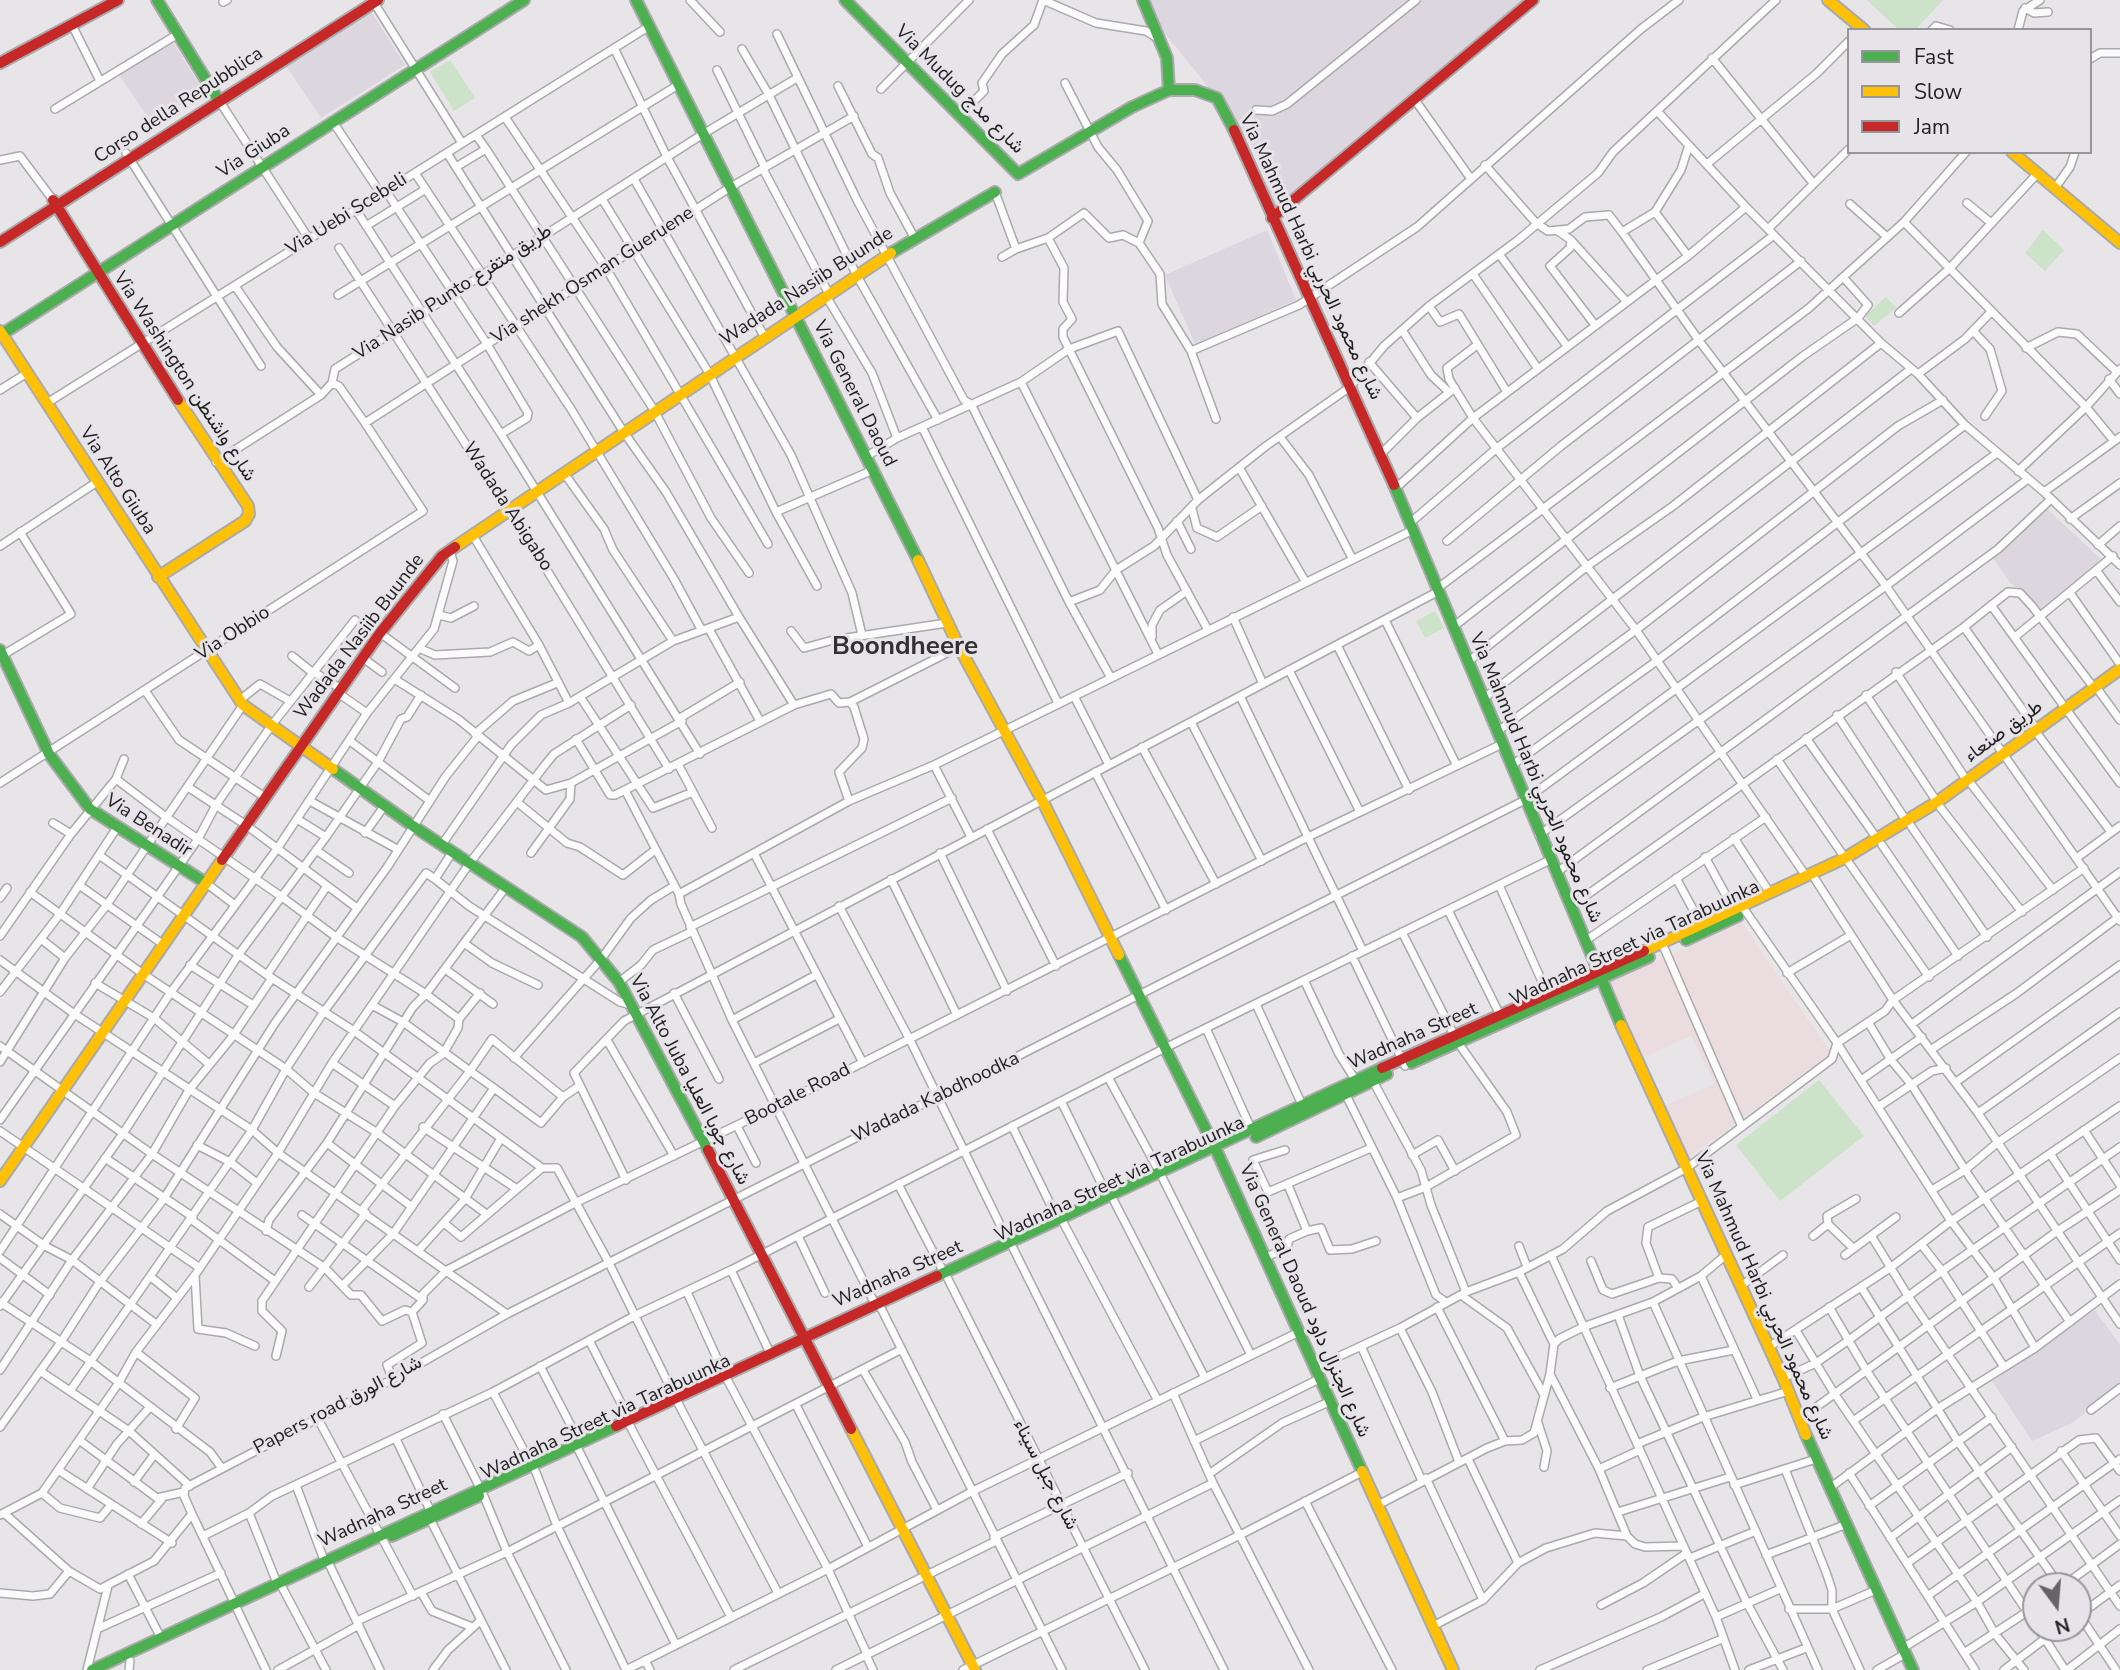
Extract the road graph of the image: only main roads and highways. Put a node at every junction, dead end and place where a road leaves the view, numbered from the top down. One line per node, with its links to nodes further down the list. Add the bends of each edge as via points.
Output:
1 (118, 0): 11 (main road)
2 (157, 0): 13 (main road)
3 (524, 0): 21 (main road, Via Giuba)
4 (1143, 0): 12 (main road, via 1167,58)
5 (1533, 0): 17 (main road)
6 (1828, 0): 10 (main road)
7 (372, 1): 13 (main road)
8 (635, 1): 22 (main road, Via General Daoud)
9 (847, 1): 12 (main road, Via Mudug شارع مدج, via 1018,174 1132,107)
10 (1861, 28)
11 (1, 62)
12 (1170, 90): 17 (main road, Via Mahmud Harbi شارع محمود الحربي, via 1209,93 1217,98)
13 (217, 98): 16 (main road)
14 (2014, 154): 20 (main road)
15 (995, 192): 22 (main road, Wadada Nasiib Buunde, via 914,237)
16 (54, 204): 18 (main road); 19 (main road); 21 (main road, Via Washington شارع واشنطن)
17 (1272, 218): 37 (main road, Via Mahmud Harbi شارع محمود الحربي, via 1396,488)
18 (0, 234)
19 (0, 242)
20 (2120, 243)
21 (96, 274): 23 (main road, Via Giuba); 24 (main road, Via Washington شارع واشنطن, via 248,506 245,521)
22 (796, 316): 30 (main road, Wadada Nasiib Buunde, via 442,556 363,657); 31 (main road, Via General Daoud, via 958,647)
23 (1, 332): 24 (main road, Via Alto Giuba)
24 (158, 577): 25 (main road, Via Alto Giuba)
25 (205, 651): 30 (main road, Via Alto Juba شارع جوبا العليا, via 241,703)
26 (2, 657): 34 (main road, Via Benadir, via 49,754 90,809)
27 (2120, 666): 29 (main road, طريق صنعاء)
28 (2120, 676): 29 (main road)
29 (2096, 689): 32 (main road, طريق صنعاء)
30 (301, 747): 34 (main road, Wadada Nasiib Buunde); 43 (main road, Via Alto Juba شارع جوبا العليا, via 582,937 601,958 619,982)
31 (1042, 800): 41 (main road, Via General Daoud شارع الجنرال داود)
32 (1909, 824): 33 (main road, Wadnaha Street)
33 (1811, 878): 35 (main road, Wadnaha Street via Tarabuunka); 35 (main road, Wadnaha Street)
34 (206, 883): 42 (main road, Wadada Nasiib Buunde)
35 (1741, 909): 36 (main road, Wadnaha Street via Tarabuunka); 36 (main road, Wadnaha Street, via 1701,924)
36 (1685, 936): 37 (main road, Wadnaha Street)
37 (1599, 975): 38 (main road, Wadnaha Street via Tarabuunka); 38 (main road, Wadnaha Street); 51 (main road, Via Mahmud Harbi شارع محمود الحربي)
38 (1457, 1041): 39 (main road, Wadnaha Street)
39 (1404, 1062): 40 (main road, Wadnaha Street); 40 (main road, Wadnaha Street via Tarabuunka, via 1373,1081)
40 (1344, 1090): 41 (main road, Wadnaha Street via Tarabuunka); 41 (main road, Wadnaha Street)
41 (1216, 1151): 43 (main road, Wadnaha Street); 50 (main road, Via General Daoud شارع الجنرال داود)
42 (0, 1181)
43 (807, 1339): 44 (main road, Wadnaha Street via Tarabuunka); 44 (main road, Wadnaha Street); 47 (main road, Via Alto Juba شارع جوبا العليا)
44 (726, 1378): 45 (main road, Wadnaha Street)
45 (239, 1604): 46 (main road); 48 (main road, Wadnaha Street)
46 (130, 1665): 49 (main road)
47 (970, 1669)
48 (89, 1670)
49 (108, 1670)
50 (1453, 1670)
51 (1913, 1670)

